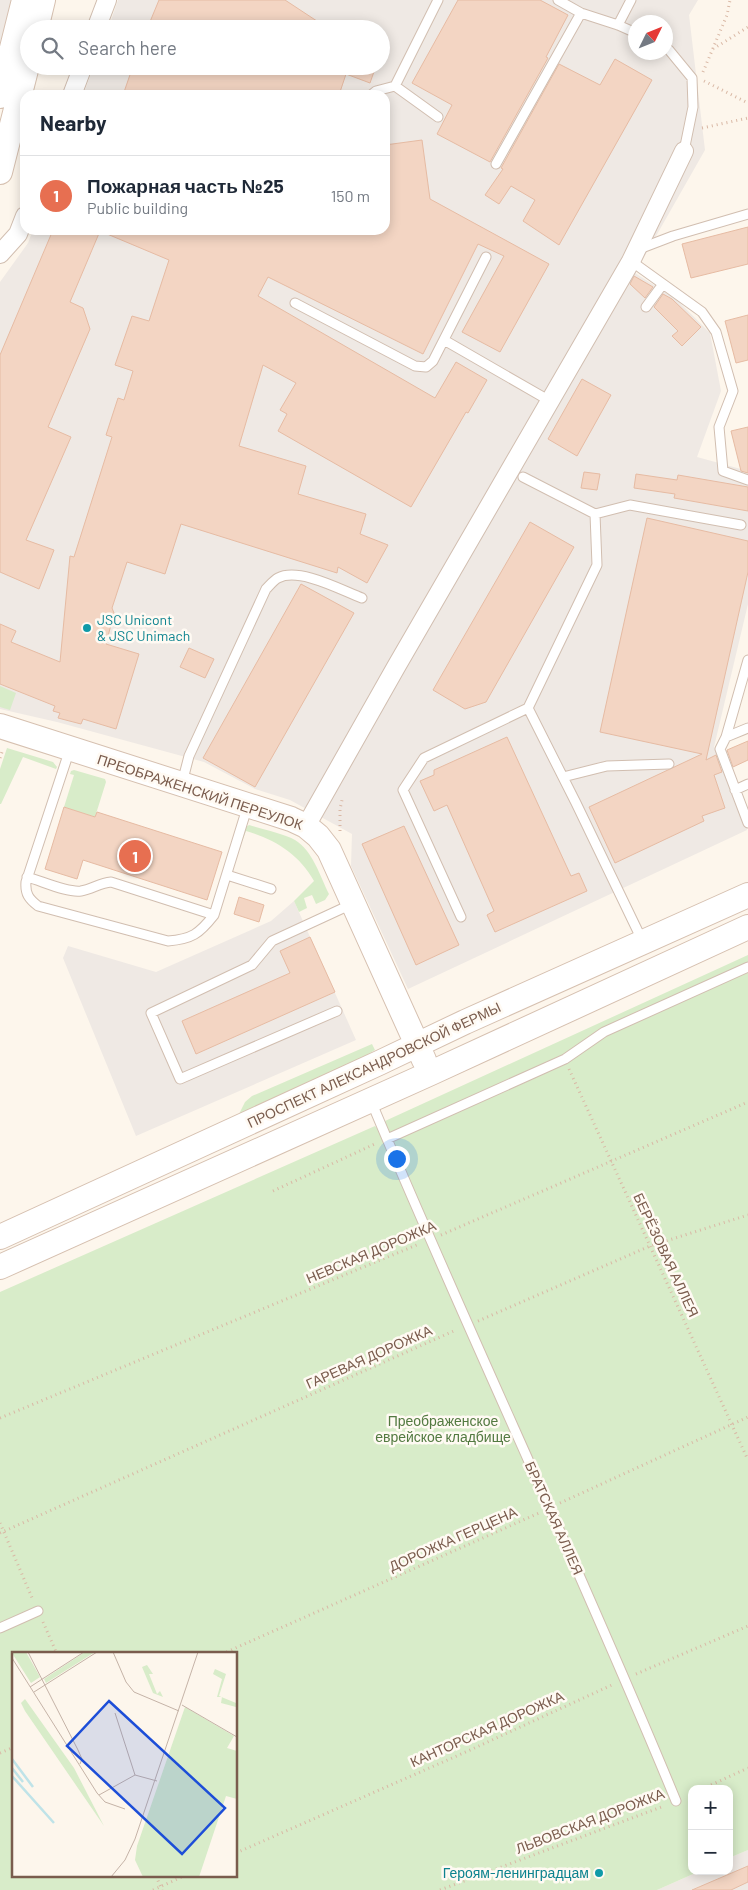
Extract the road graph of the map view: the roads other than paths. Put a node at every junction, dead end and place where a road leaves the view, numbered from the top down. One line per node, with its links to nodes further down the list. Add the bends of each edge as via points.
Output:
1 (24, 0): 20 (main road)
2 (43, 0): 8 (main road)
3 (106, 0): 9 (street)
4 (438, 0): 15 (lane)
5 (558, 0): 7 (lane)
6 (631, 0): 10 (lane)
7 (581, 13): 10 (lane); 23 (lane)
8 (38, 20)
9 (99, 20)
10 (618, 25): 11 (lane)
11 (628, 29)
12 (673, 55): 22 (lane, via 692,78 693,107)
13 (25, 75): 16 (main road)
14 (79, 75): 17 (street)
15 (395, 86): 18 (lane); 21 (lane)
16 (21, 90)
17 (74, 90)
18 (380, 90)
19 (20, 93): 24 (main road)
20 (0, 96)
21 (438, 117)
22 (684, 151): 28 (street)
23 (496, 164)
24 (0, 172)
25 (748, 214): 28 (lane, via 673,236)
26 (20, 229): 27 (street)
27 (0, 254)
28 (634, 255): 30 (lane); 34 (street)
29 (486, 257): 33 (lane)
30 (663, 284): 32 (lane); 36 (lane, via 702,312 716,332 733,391 718,427 723,471)
31 (295, 303): 33 (lane, via 415,366 426,368)
32 (646, 307)
33 (444, 340): 34 (lane)
34 (550, 401): 54 (street)
35 (523, 477): 37 (lane)
36 (748, 480)
37 (595, 514): 38 (lane, via 630,505); 42 (lane, via 597,565)
38 (741, 525)
39 (362, 598): 49 (lane, via 303,575 278,578 266,589 189,756)
40 (748, 660): 41 (lane)
41 (745, 680): 45 (lane)
42 (528, 708): 48 (lane); 61 (lane, via 424,758 403,790)
43 (0, 726): 46 (main road, ПРЕОБРАЖЕНСКИЙ ПЕРЕУЛОК)
44 (748, 728): 45 (lane)
45 (726, 737): 51 (lane, via 720,749)
46 (70, 749): 49 (main road, ПРЕОБРАЖЕНСКИЙ ПЕРЕУЛОК); 56 (lane)
47 (669, 764): 48 (lane, via 607,766)
48 (563, 777): 63 (lane)
49 (181, 784): 52 (main road, ПРЕОБРАЖЕНСКИЙ ПЕРЕУЛОК)
50 (748, 784): 51 (lane)
51 (735, 790): 53 (lane)
52 (248, 805): 54 (main road, ПРЕОБРАЖЕНСКИЙ ПЕРЕУЛОК); 55 (lane)
53 (748, 823)
54 (306, 826): 59 (main road, ПРЕОБРАЖЕНСКИЙ ПЕРЕУЛОК, via 329,850)
55 (227, 875): 57 (lane); 60 (lane)
56 (27, 877): 60 (lane, via 74,891 111,882); 60 (lane, via 25,892 38,906 168,941 185,939 202,929)
57 (271, 889)
58 (748, 895): 63 (main road, ПРОСПЕКТ АЛЕКСАНДРОВСКОЙ ФЕРМЫ)
59 (353, 904): 65 (lane, via 272,941 252,965 151,1013 180,1079); 66 (main road, ПРЕОБРАЖЕНСКИЙ ПЕРЕУЛОК)
60 (214, 915)
61 (461, 917)
62 (748, 927): 67 (main road)
63 (643, 943): 66 (main road, ПРОСПЕКТ АЛЕКСАНДРОВСКОЙ ФЕРМЫ)
64 (748, 967): 69 (lane, via 604,1032 565,1059)
65 (337, 1011)
66 (417, 1045): 67 (main road, ПРЕОБРАЖЕНСКИЙ ПЕРЕУЛОК); 70 (main road, ПРОСПЕКТ АЛЕКСАНДРОВСКОЙ ФЕРМЫ)
67 (431, 1074): 68 (main road)
68 (371, 1101): 69 (lane, БРАТСКАЯ АЛЛЕЯ); 71 (main road)
69 (387, 1139): 74 (lane, БРАТСКАЯ АЛЛЕЯ, via 626,1678)
70 (0, 1237)
71 (5, 1265)
72 (38, 1611): 73 (lane)
73 (0, 1628)
74 (676, 1801)

